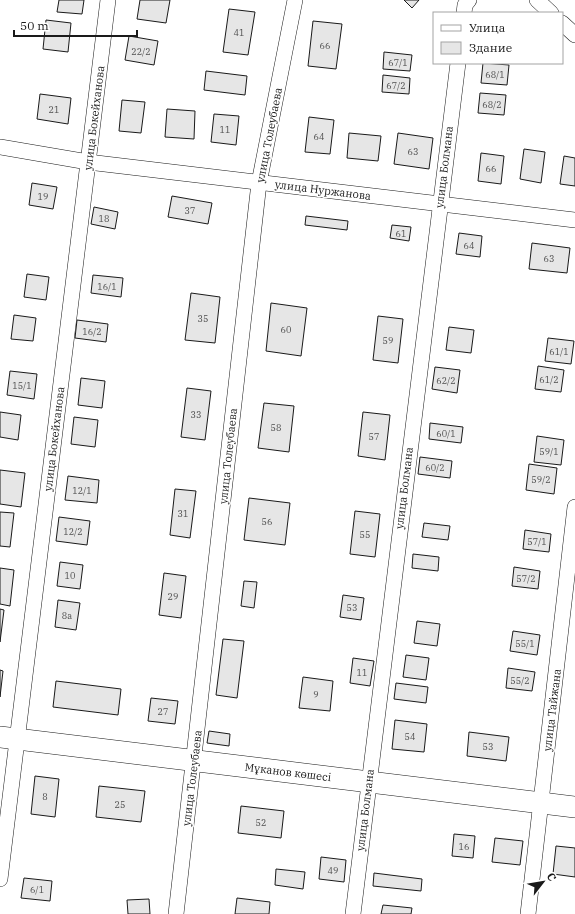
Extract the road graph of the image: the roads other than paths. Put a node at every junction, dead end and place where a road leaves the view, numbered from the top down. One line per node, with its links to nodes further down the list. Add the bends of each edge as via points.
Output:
1 (108, 0): 11 (street, улица Бокейханова)
2 (295, 0): 12 (street, улица Толеубаева)
3 (469, 0): 5 (street)
4 (537, 0): 6 (street)
5 (464, 12)
6 (550, 12)
7 (563, 24): 8 (street)
8 (575, 35)
9 (458, 64): 13 (street, улица Болмана)
10 (0, 147): 11 (street, улица Нуржанова)
11 (88, 162): 12 (street, улица Нуржанова); 16 (street, улица Бокейханова)
12 (259, 183): 13 (street, улица Нуржанова); 17 (street, улица Толеубаева)
13 (440, 204): 14 (street, улица Нуржанова); 18 (street, улица Болмана)
14 (575, 220)
15 (575, 507): 19 (street, улица Тайжана)
16 (8, 738): 17 (street, Мұканов көшесі); 21 (street, улица Бокейханова)
17 (194, 761): 18 (street, Мұканов көшесі); 22 (street, улица Толеубаева)
18 (368, 782): 19 (street, Мұканов көшесі); 23 (street, улица Болмана)
19 (541, 803): 20 (street, Мұканов көшесі); 24 (street, улица Тайжана)
20 (575, 807)
21 (0, 879)
22 (176, 914)
23 (353, 914)
24 (528, 914)

